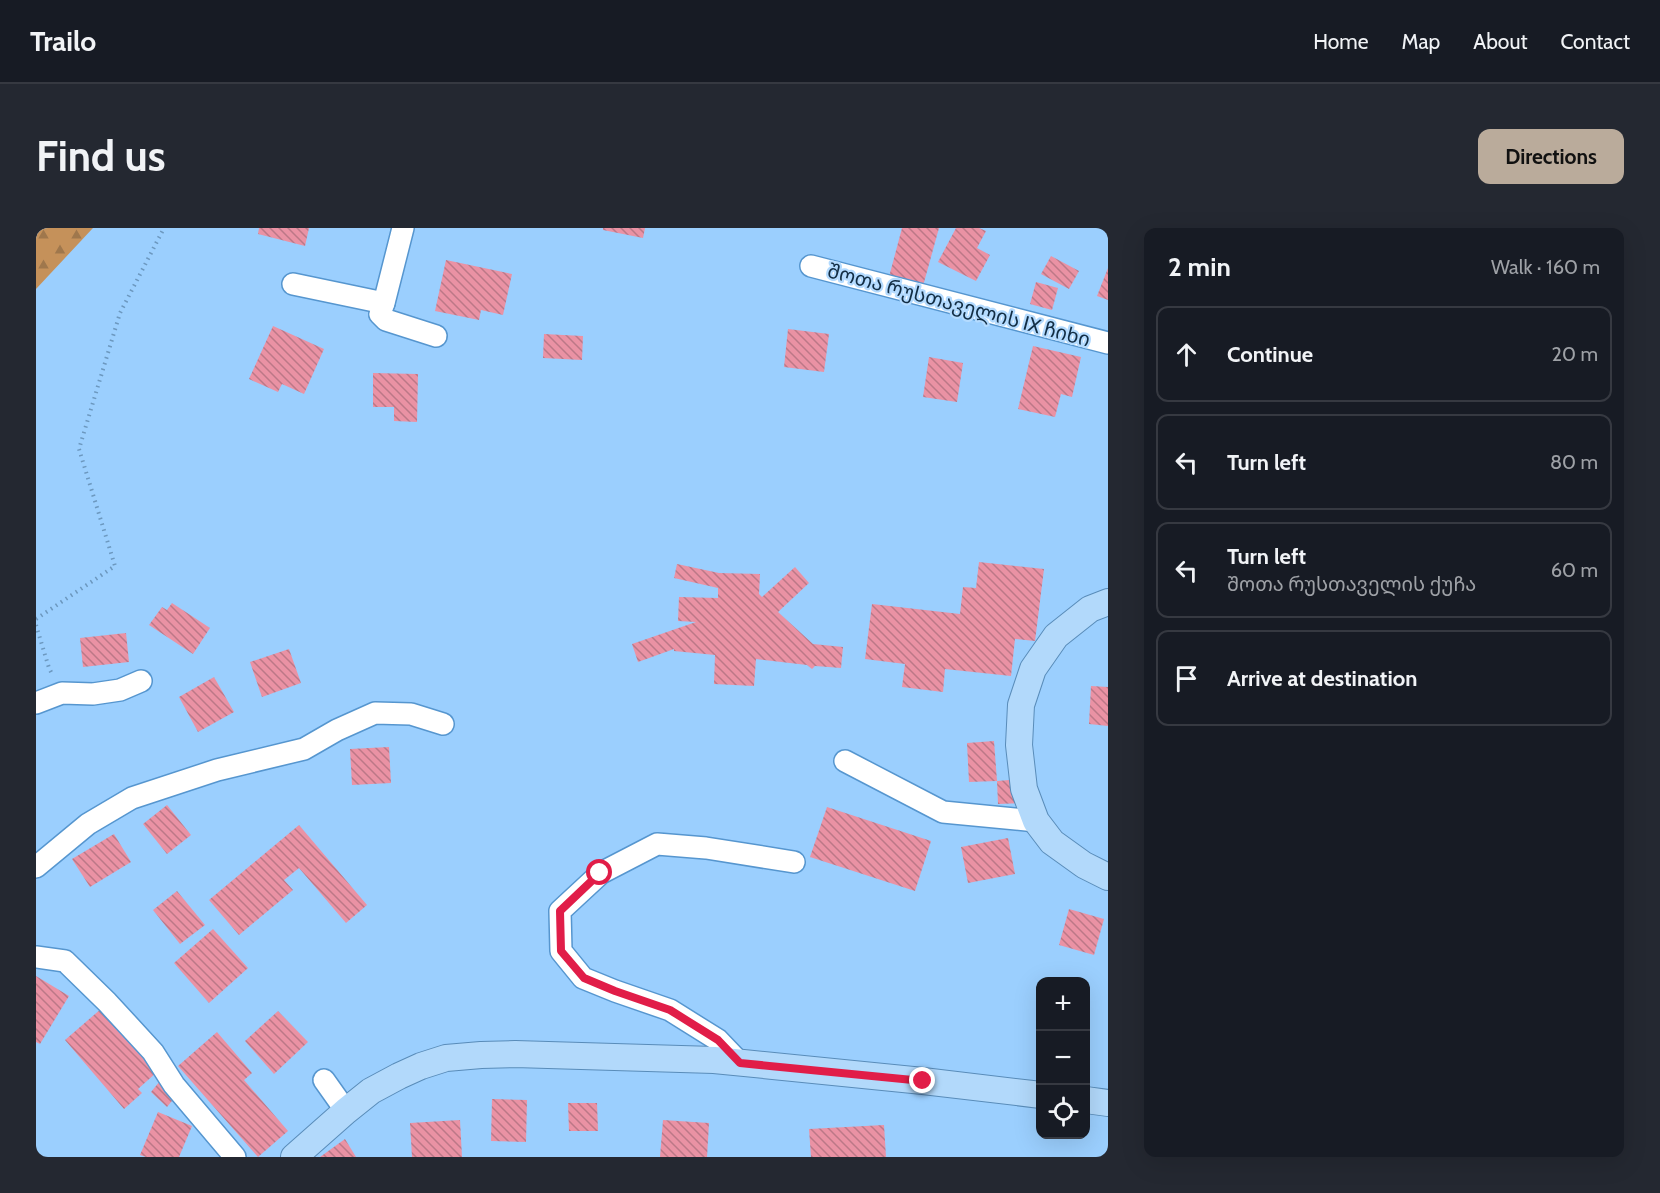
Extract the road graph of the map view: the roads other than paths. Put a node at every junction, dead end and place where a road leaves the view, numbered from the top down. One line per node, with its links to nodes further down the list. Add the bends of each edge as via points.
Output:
1 (403, 228): 4 (street)
2 (811, 266): 6 (street, შოთა რუსთაველის IX ჩიხი)
3 (293, 284): 4 (street)
4 (384, 303): 5 (street, via 380,314 386,320)
5 (436, 336)
6 (1108, 343)
7 (1108, 602): 12 (main road, via 1090,609 1056,636 1033,669 1021,705 1019,745 1024,789)
8 (141, 681): 9 (street, via 120,690 62,693)
9 (36, 703)
10 (443, 724): 14 (street, via 411,714 375,713 304,749 217,770 132,798 88,824)
11 (845, 761): 12 (street, via 943,812)
12 (1036, 821): 15 (main road, via 1052,842)
13 (794, 862): 17 (street, via 657,844 600,873 560,911 561,951 584,978 670,1010 718,1040)
14 (36, 867)
15 (1108, 877)
16 (36, 957): 23 (street, via 65,961 107,1002 153,1052 174,1085)
17 (740, 1063): 19 (main road); 22 (main road, via 515,1054 446,1058 399,1076)
18 (324, 1080): 22 (street)
19 (1036, 1094)
20 (1090, 1101): 21 (main road)
21 (1108, 1103)
22 (346, 1111): 24 (main road)
23 (235, 1157)
24 (294, 1157)

